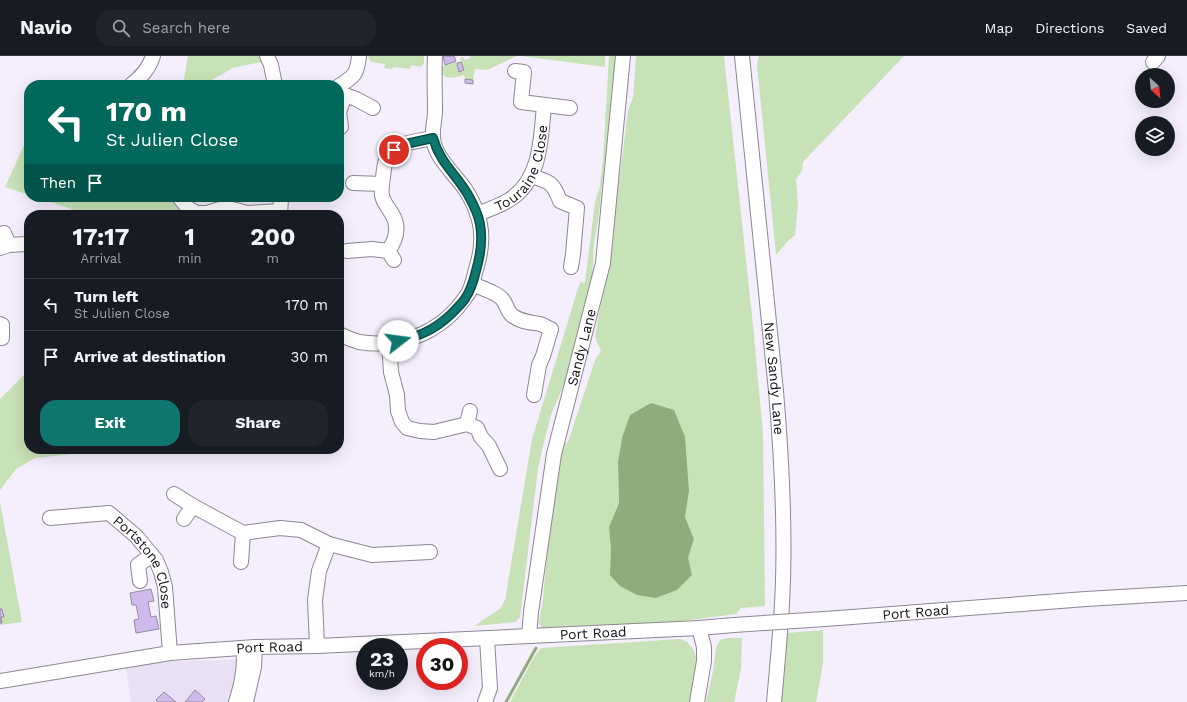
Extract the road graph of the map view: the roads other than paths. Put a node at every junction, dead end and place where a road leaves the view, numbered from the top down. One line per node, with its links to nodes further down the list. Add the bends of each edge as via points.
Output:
1 (153, 56): 8 (street, via 148,68)
2 (267, 56): 9 (street)
3 (359, 56): 10 (street, via 357,71)
4 (435, 56): 14 (street)
5 (623, 56): 44 (street, Sandy Lane, via 603,263 554,454 531,612)
6 (742, 56): 54 (street, New Sandy Lane, via 780,445 782,596)
7 (515, 71): 11 (street, Touraine Close, via 524,72 521,102)
8 (137, 80)
9 (274, 80)
10 (344, 89): 12 (street, via 356,100)
11 (544, 105): 13 (street, Touraine Close); 15 (street, Touraine Close, via 540,150)
12 (373, 108)
13 (570, 108)
14 (433, 138): 17 (street, via 401,145 394,150 384,165); 22 (street, via 441,159 465,189)
15 (531, 176): 22 (street, Touraine Close, via 526,185 510,200); 26 (street, via 546,181 556,189 560,201 577,208)
16 (353, 182): 17 (street)
17 (382, 184): 25 (street, via 382,197 396,221 397,228 391,256 372,249)
18 (183, 202): 19 (street)
19 (191, 210)
20 (217, 210): 21 (street)
21 (236, 210)
22 (477, 214): 27 (street, via 482,242)
23 (4, 242): 24 (street)
24 (24, 244)
25 (347, 251)
26 (571, 267)
27 (472, 284): 29 (street, via 466,298 440,324 408,339); 30 (street, via 501,297 507,310 517,319 551,330 538,365)
28 (344, 336): 29 (street, via 371,344)
29 (389, 343): 31 (street, via 398,411 407,428 434,432 472,421 489,446)
30 (534, 395)
31 (500, 469)
32 (174, 494): 33 (street)
33 (193, 506): 35 (street); 36 (street)
34 (50, 518): 39 (street, Portstone Close, via 109,513)
35 (184, 519)
36 (243, 533): 37 (street, via 280,528 301,530); 40 (street)
37 (330, 544): 38 (street, via 372,555); 46 (street, via 319,571 315,600)
38 (430, 552)
39 (152, 554): 41 (street, via 138,565); 48 (street, Portstone Close, via 162,572 165,587)
40 (241, 562)
41 (140, 581)
42 (1187, 593): 43 (street, Port Road, bridge)
43 (699, 628): 44 (street, Port Road); 53 (street, via 704,647 704,662)
44 (531, 636): 45 (street, Port Road)
45 (487, 638): 46 (street, Port Road); 52 (street, via 490,688)
46 (317, 646): 47 (street, Port Road)
47 (249, 648): 48 (street, Port Road); 50 (street, via 244,657 244,669); 51 (street, via 254,667)
48 (170, 653): 49 (street, Port Road)
49 (0, 681)
50 (236, 702)
51 (246, 702)
52 (485, 702)
53 (697, 702)
54 (774, 702)

